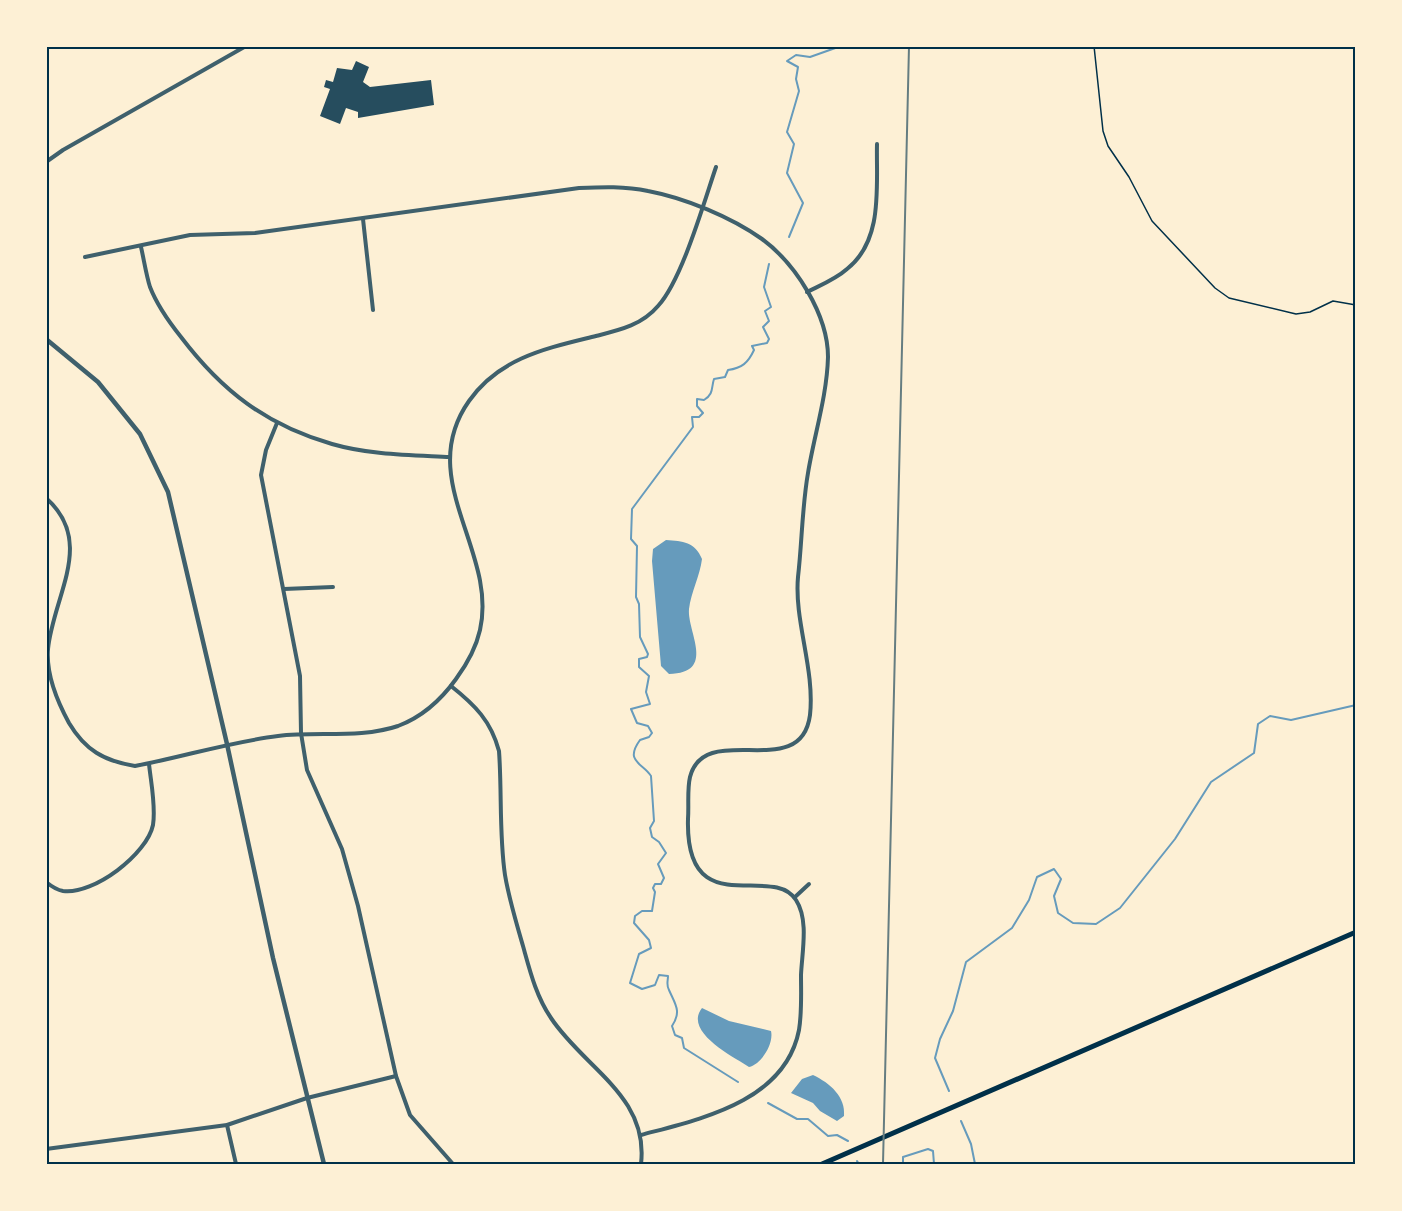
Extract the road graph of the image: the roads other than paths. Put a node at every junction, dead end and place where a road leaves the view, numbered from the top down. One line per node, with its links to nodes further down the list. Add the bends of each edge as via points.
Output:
1 (246, 46): 3 (street)
2 (877, 144): 9 (street, via 876,222 863,251 849,268)
3 (47, 160)
4 (716, 167): 5 (street)
5 (701, 209): 6 (street, via 647,190 579,188); 9 (street, via 763,240); 13 (street, via 672,286 658,307 635,325 528,354 501,370 470,401 454,432)
6 (363, 219): 7 (street, via 255,233 190,235); 10 (street)
7 (141, 247): 8 (street); 12 (street, via 150,287 166,318 202,365 229,392)
8 (85, 257)
9 (807, 292): 23 (street, via 822,323 828,356 807,478 797,583 810,694 806,733 787,748 727,751 703,757 695,765 690,780 688,837 702,872 721,886 773,888)
10 (373, 310)
11 (46, 339): 19 (street, via 98,382 140,434 168,492)
12 (277, 423): 13 (street, via 331,444 371,452); 16 (street, via 261,475)
13 (450, 457): 17 (street, via 454,493 477,572 482,615 472,653)
14 (46, 498): 20 (street, via 62,514 70,550 69,571 54,615 48,650 54,690 77,736 93,753 114,763)
15 (333, 586): 16 (street)
16 (284, 589): 18 (street, via 300,676)
17 (451, 686): 18 (street, via 435,704 397,726 367,733); 28 (street, via 482,713 499,751 505,874 541,1002 565,1036 612,1083 640,1127)
18 (301, 733): 19 (street); 25 (street, via 307,770 342,849 358,906)
19 (227, 744): 20 (street); 26 (street)
20 (149, 764): 21 (street, via 154,813 145,841 110,878 63,891)
21 (46, 882)
22 (809, 884): 23 (street)
23 (795, 897): 28 (street, via 802,918 801,1012 794,1048 784,1064 731,1108)
24 (1356, 932): 34 (main road)
25 (396, 1076): 26 (street); 32 (street, via 410,1115)
26 (307, 1098): 27 (street); 31 (street)
27 (227, 1125): 29 (street); 30 (street)
28 (641, 1135): 33 (street)
29 (46, 1149)
30 (236, 1164)
31 (324, 1164)
32 (453, 1164)
33 (641, 1164)
34 (822, 1164)

